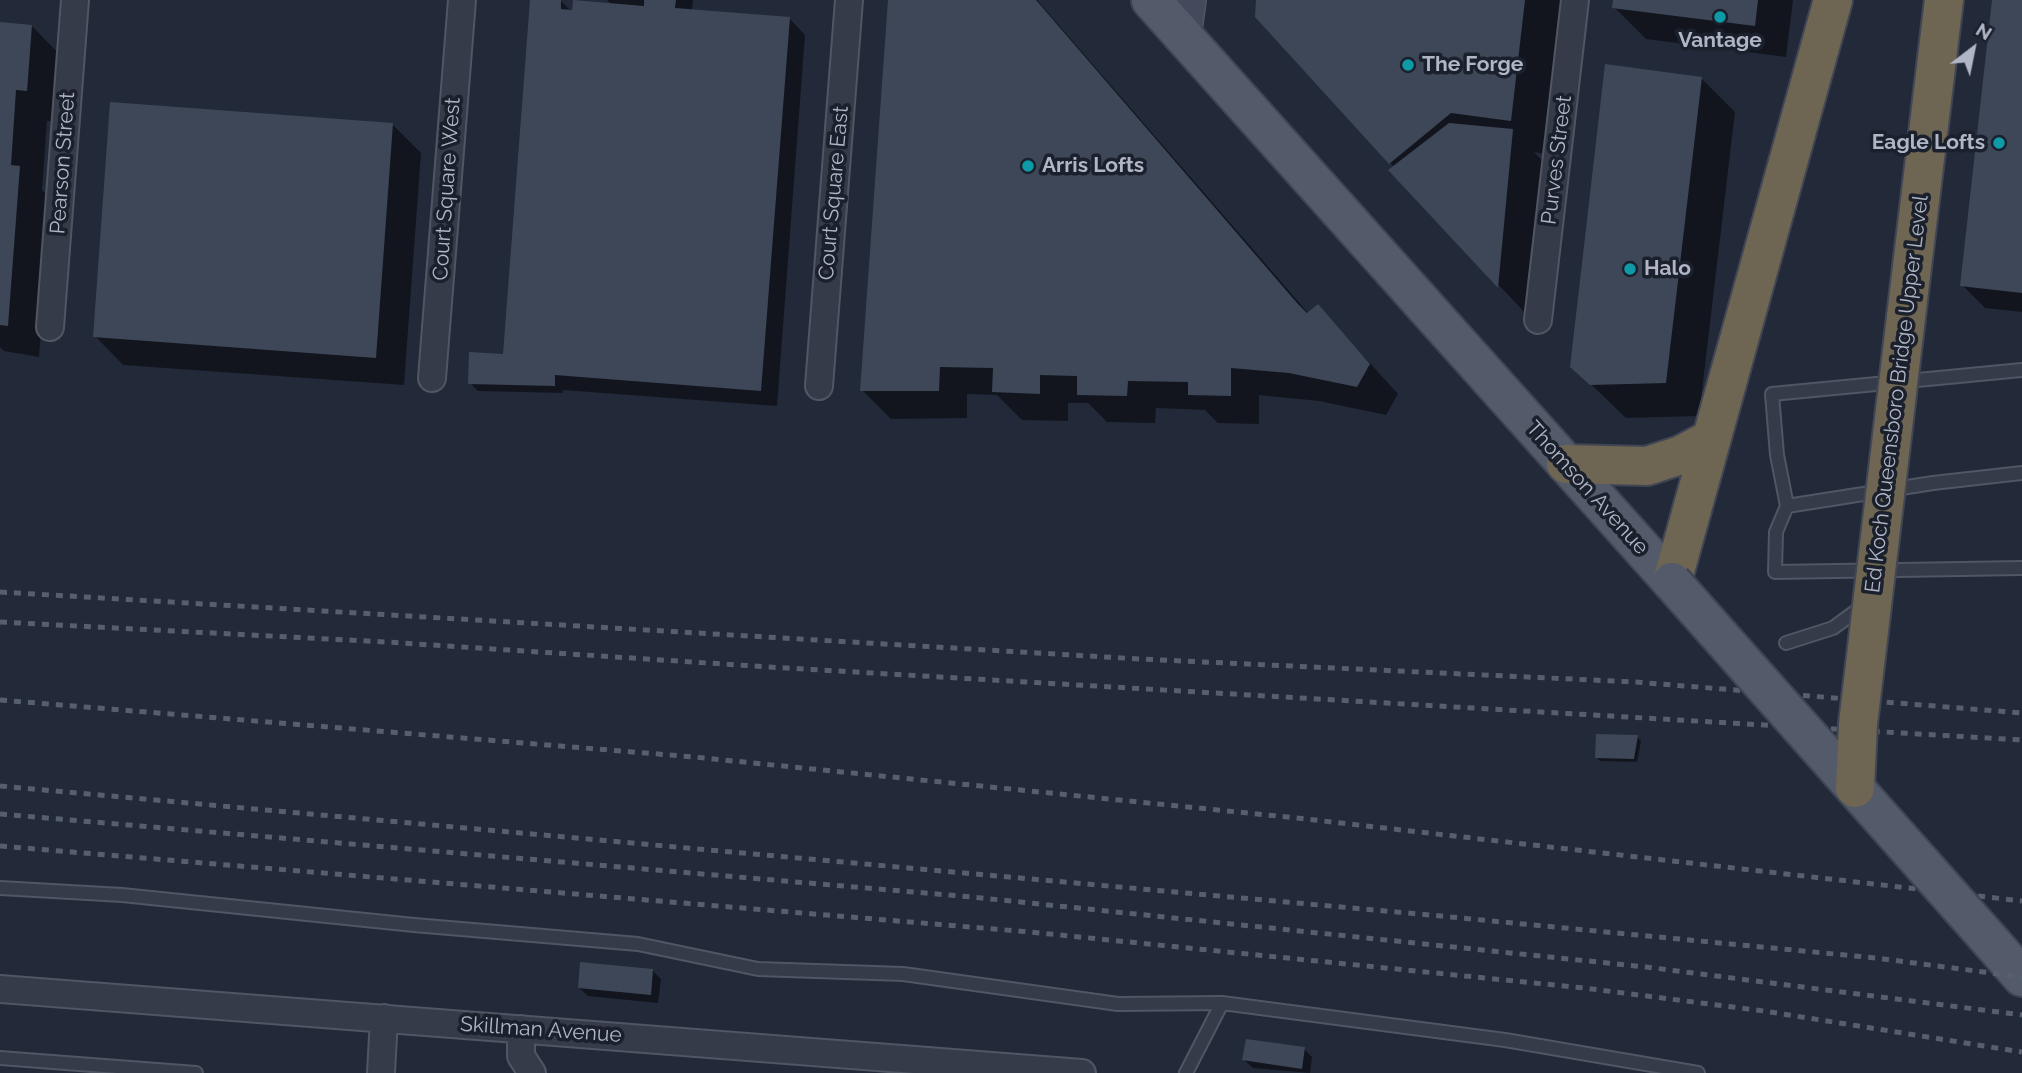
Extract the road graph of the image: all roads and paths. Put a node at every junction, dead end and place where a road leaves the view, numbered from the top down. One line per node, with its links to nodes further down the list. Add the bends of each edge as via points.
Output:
1 (75, 0): 11 (street, Pearson Street)
2 (462, 0): 14 (street, Court Square West)
3 (849, 0): 15 (street, Court Square East)
4 (1151, 0): 9 (main road, Thomson Avenue)
5 (1575, 0): 10 (street, Purves Street)
6 (1833, 0): 16 (highway)
7 (1944, 0): 22 (highway, Ed Koch Queensboro Bridge Upper Level, bridge)
8 (1950, 0): 12 (street)
9 (1185, 18): 17 (main road, Thomson Avenue, via 1426,307)
10 (1538, 320)
11 (50, 327)
12 (1908, 357)
13 (2022, 370): 19 (lane, via 1772,394)
14 (432, 378)
15 (819, 386)
16 (1711, 439): 17 (highway, via 1647,466); 21 (highway)
17 (1566, 464): 21 (main road, Thomson Avenue)
18 (2022, 473): 19 (lane)
19 (1787, 506): 20 (lane, via 1776,532 1775,572)
20 (2022, 569)
21 (1672, 582): 24 (main road, Thomson Avenue, bridge)
22 (1873, 597): 23 (lane, via 1833,628); 24 (highway, Ed Koch Queensboro Bridge Upper Level, bridge)
23 (1786, 643)
24 (1855, 788): 26 (main road, Thomson Avenue, bridge)
25 (0, 888): 29 (lane, via 122,895 638,944 758,969 903,974 1118,1004)
26 (2022, 977)
27 (0, 989): 28 (street); 30 (street, Skillman Avenue)
28 (0, 1000)
29 (1222, 1003): 37 (lane); 38 (lane, via 1505,1040)
30 (384, 1018): 31 (street, Skillman Avenue); 34 (street)
31 (521, 1029): 35 (street, via 522,1056); 36 (street, Skillman Avenue)
32 (0, 1058): 33 (lane)
33 (196, 1073)
34 (381, 1073)
35 (532, 1073)
36 (1082, 1073)
37 (1186, 1073)
38 (1698, 1073)

